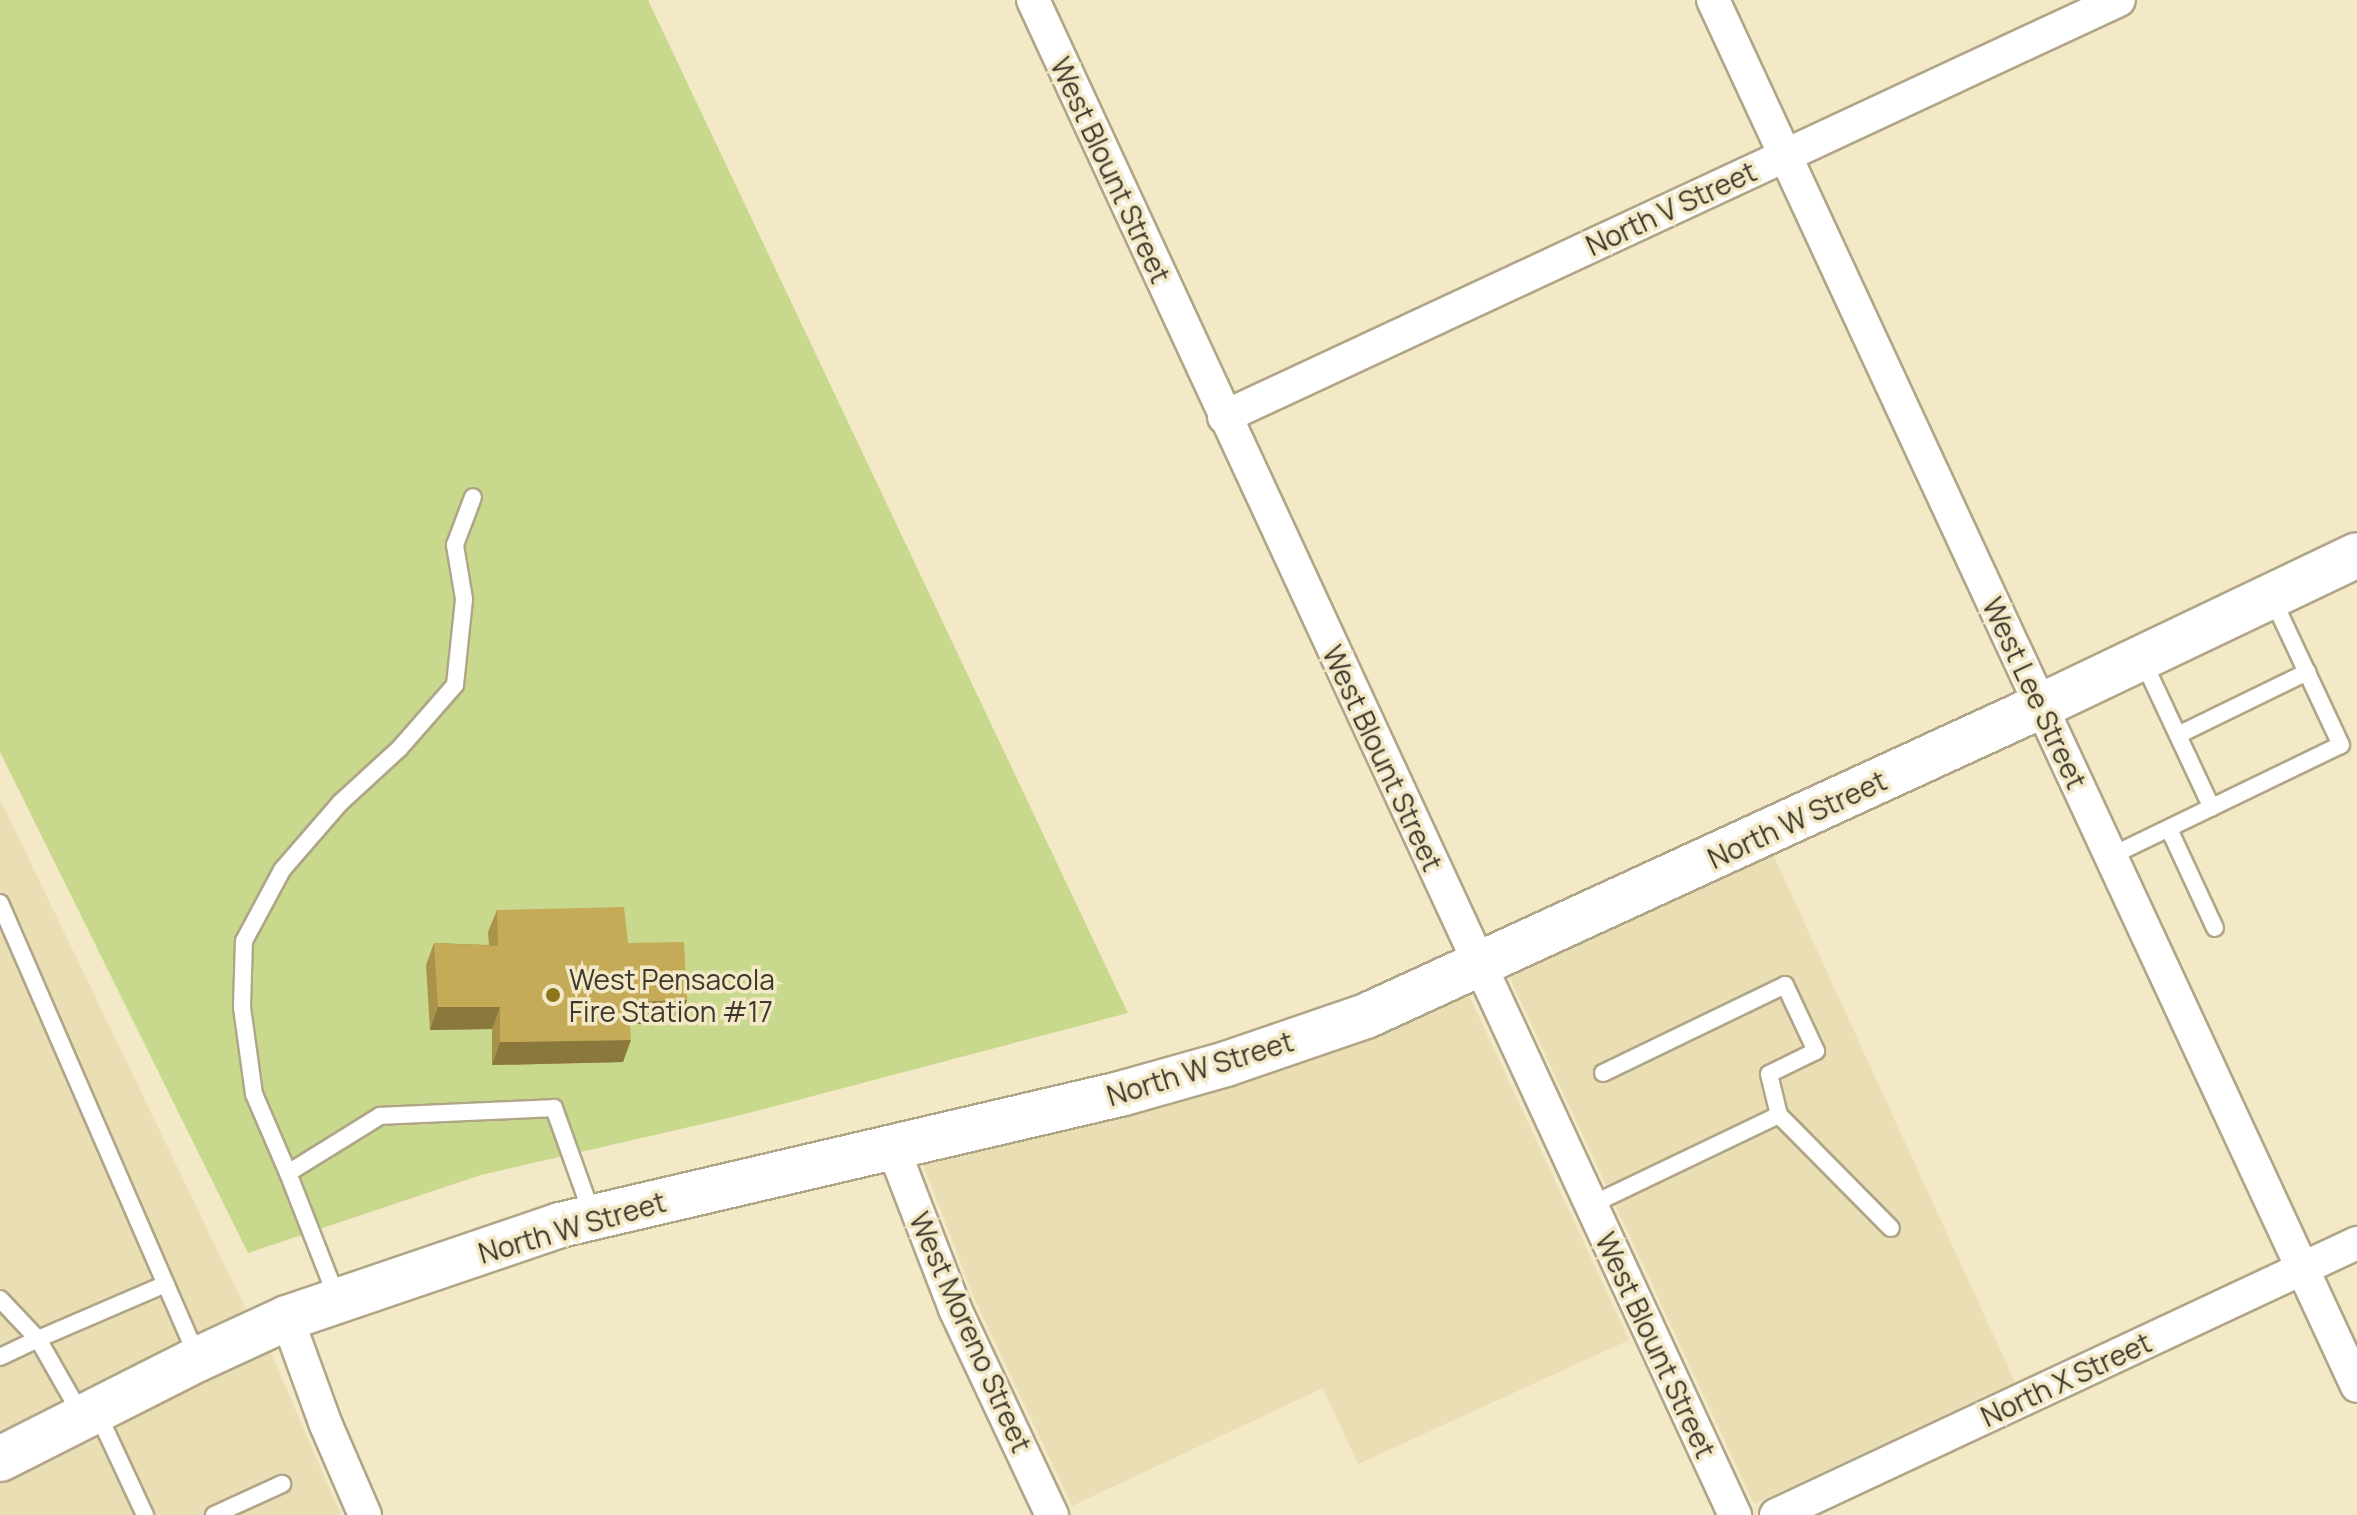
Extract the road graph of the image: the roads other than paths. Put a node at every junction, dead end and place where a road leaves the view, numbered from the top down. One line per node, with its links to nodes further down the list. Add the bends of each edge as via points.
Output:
1 (1033, 0): 5 (street, West Blount Street)
2 (1713, 0): 4 (street, West Lee Street)
3 (2119, 0): 4 (street, North V Street)
4 (1785, 155): 5 (street, North V Street); 11 (street, West Lee Street)
5 (1224, 417): 18 (street, West Blount Street)
6 (473, 497): 22 (lane, via 455,545 464,599 455,685 282,870 244,941 242,1007 254,1094)
7 (2357, 555): 8 (main road, North W Street)
8 (2271, 596): 9 (main road, North W Street); 10 (lane)
9 (2142, 658): 11 (main road, North W Street); 12 (lane)
10 (2307, 672): 12 (lane); 13 (lane, via 2341,745)
11 (2041, 706): 15 (street, West Lee Street); 18 (main road, North W Street)
12 (2178, 735): 13 (lane)
13 (2212, 808): 14 (lane)
14 (2169, 829): 15 (lane); 17 (lane)
15 (2111, 856): 27 (street, West Lee Street)
16 (0, 903): 28 (lane)
17 (2215, 928)
18 (1480, 966): 21 (main road, North W Street, via 1366,1016 1226,1064); 23 (street, West Blount Street)
19 (1603, 1073): 20 (lane, via 1785,985 1816,1051 1769,1074)
20 (1779, 1115): 23 (lane); 25 (lane)
21 (893, 1148): 24 (main road, North W Street); 42 (street, West Moreno Street, via 955,1309)
22 (288, 1173): 24 (lane, via 380,1116 554,1108); 30 (lane)
23 (1591, 1205): 43 (street, West Blount Street)
24 (593, 1218): 30 (main road, North W Street)
25 (1891, 1228)
26 (2357, 1243): 27 (street, North X Street)
27 (2302, 1268): 35 (street, West Lee Street); 44 (street, North X Street)
28 (166, 1284): 32 (lane); 34 (lane)
29 (0, 1299): 32 (lane)
30 (338, 1299): 31 (main road, North W Street)
31 (287, 1318): 34 (main road, North W Street); 41 (street)
32 (38, 1339): 33 (lane); 36 (lane)
33 (0, 1357)
34 (198, 1359): 36 (main road, North W Street)
35 (2357, 1386)
36 (90, 1414): 37 (main road, North W Street); 39 (lane)
37 (0, 1459)
38 (282, 1484): 40 (lane)
39 (145, 1515)
40 (214, 1515)
41 (365, 1515)
42 (1052, 1515)
43 (1735, 1515)
44 (1776, 1515)

